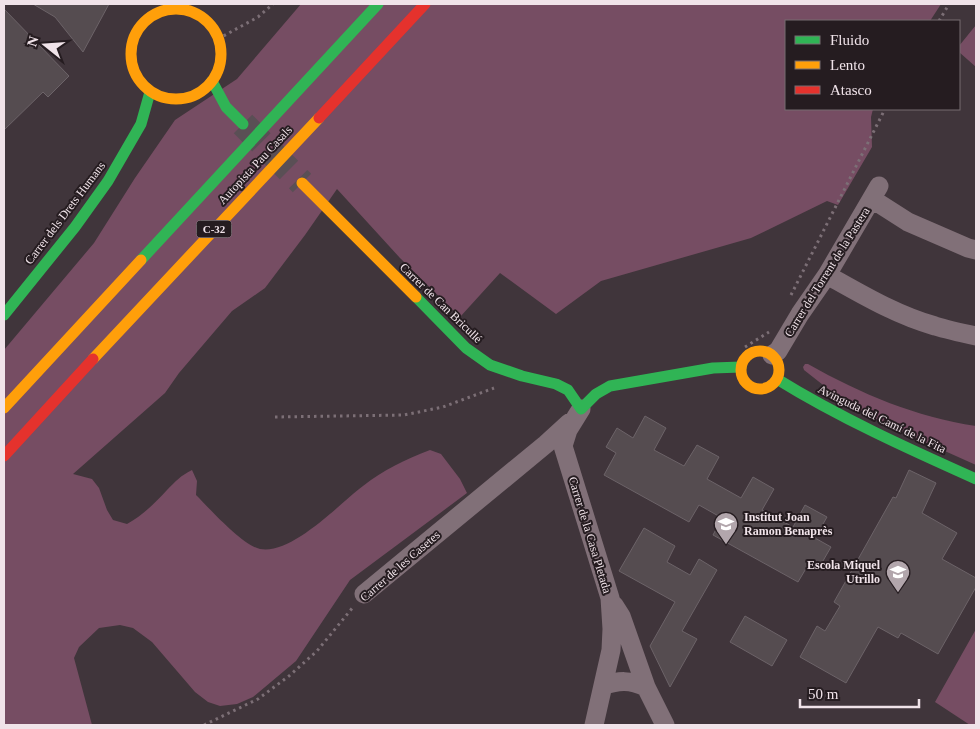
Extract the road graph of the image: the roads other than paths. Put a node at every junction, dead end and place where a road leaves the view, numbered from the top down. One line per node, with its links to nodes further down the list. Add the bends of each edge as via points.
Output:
1 (378, 4): 20 (main road, Autopista Pau Casals / C-32)
2 (424, 4): 22 (main road, Autopista Pau Casals / C-32)
3 (182, 6): 4 (main road); 5 (main road, via 202,17 218,39 220,65)
4 (158, 8): 6 (main road, via 138,29 130,51 137,78)
5 (212, 81): 7 (main road); 9 (main road)
6 (150, 92): 8 (main road); 10 (main road, Carrer dels Drets Humans)
7 (196, 94): 8 (main road); 9 (main road)
8 (172, 100): 10 (main road, Carrer dels Drets Humans)
9 (226, 107): 11 (main road)
10 (141, 124): 15 (main road, Carrer dels Drets Humans, via 103,188)
11 (243, 124)
12 (302, 183): 21 (main road, Carrer de Can Bricullé, via 466,348 490,365 568,390)
13 (976, 250): 14 (street, Carrer del Torrent de la Pastera, via 908,222 876,193)
14 (827, 275): 16 (street, via 900,313 934,326); 17 (street, Carrer del Torrent de la Pastera, via 778,351)
15 (4, 315)
16 (976, 336)
17 (772, 355): 18 (main road, via 760,351 750,354); 19 (main road, via 779,367)
18 (741, 367): 19 (main road, via 745,383 752,388 770,387); 21 (main road, via 713,368 610,386 596,394)
19 (777, 379): 23 (main road, Avinguda del Camí de la Fita, via 803,395)
20 (4, 407)
21 (577, 414): 24 (street, Carrer de les Casetes, via 546,444); 25 (street, Carrer de la Casa Pletada, via 565,438 564,454)
22 (4, 456)
23 (976, 479)
24 (364, 594)
25 (610, 598): 26 (street, Carrer de la Casa Pletada, via 611,650); 27 (street, via 621,616)
26 (603, 686): 27 (street, via 629,681); 28 (street, Carrer de la Casa Pletada)
27 (646, 687): 29 (street)
28 (594, 725)
29 (665, 725)

